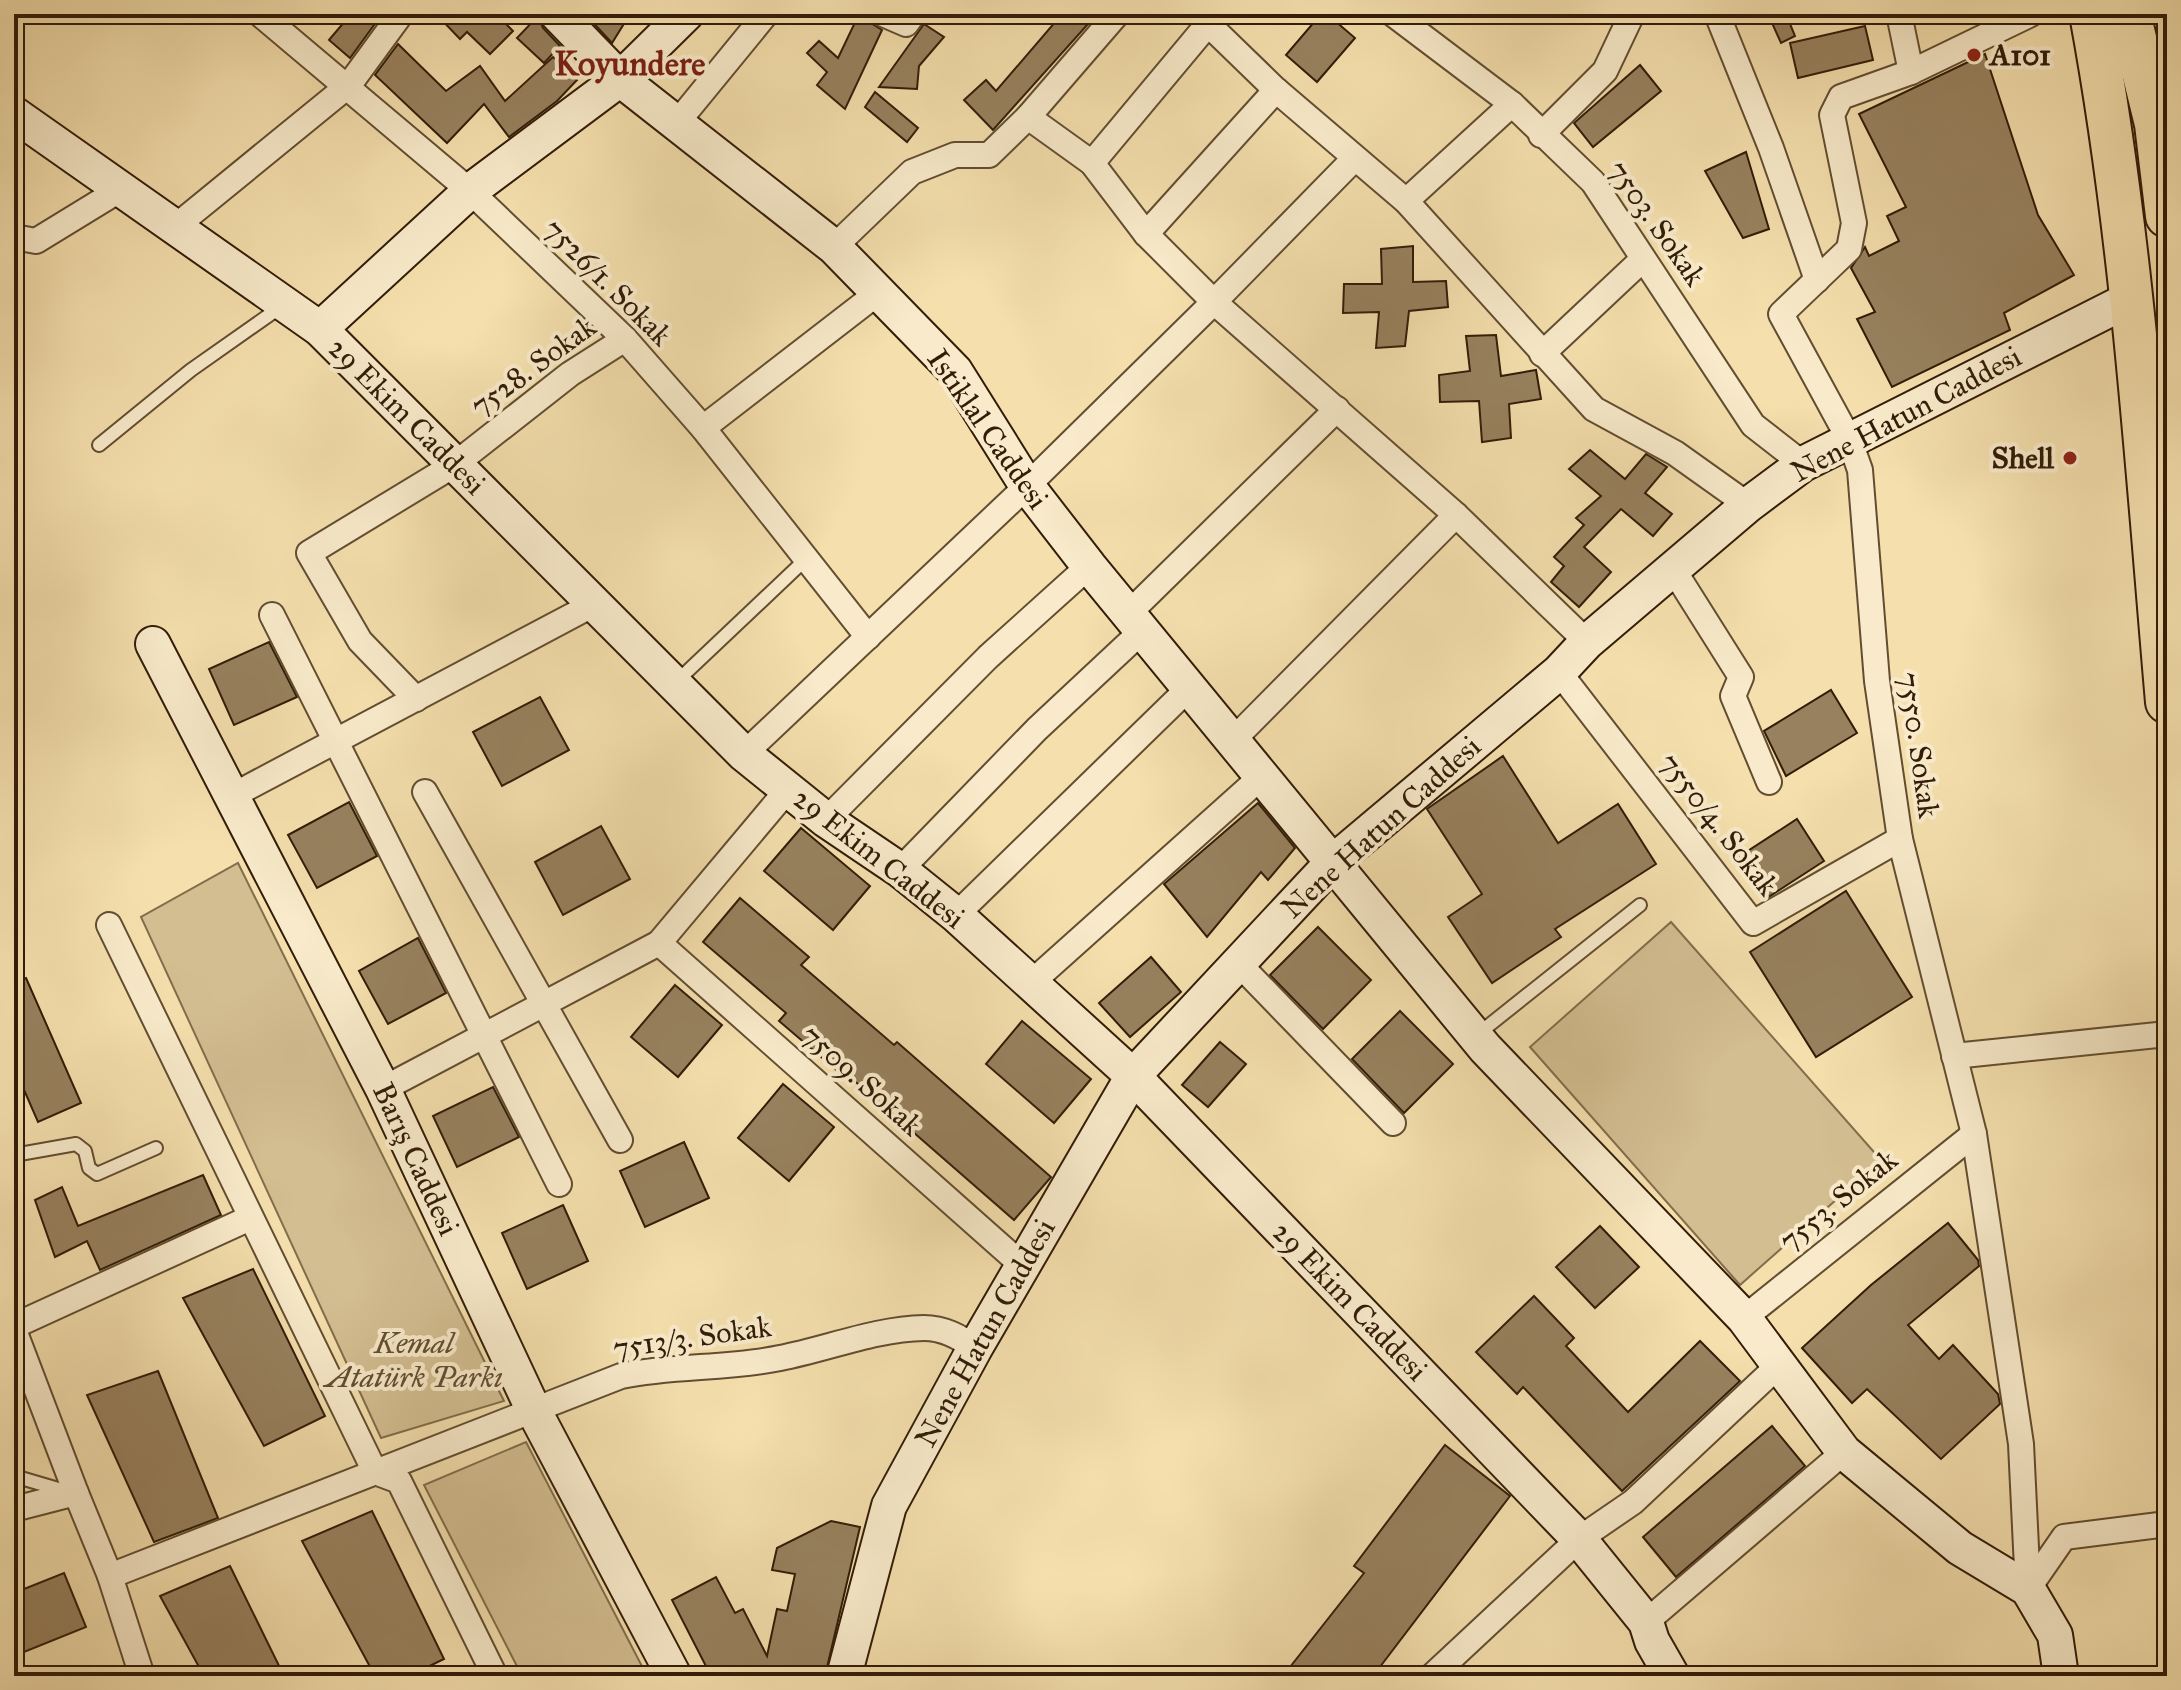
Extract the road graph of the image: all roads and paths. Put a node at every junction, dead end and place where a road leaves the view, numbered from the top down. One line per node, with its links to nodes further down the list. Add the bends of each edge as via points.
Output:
1 (260, 14): 19 (street, 7526/1. Sokak)
2 (401, 14): 19 (street)
3 (686, 14): 18 (street)
4 (766, 14): 24 (street)
5 (883, 14): 6 (street, via 906,24)
6 (913, 14)
7 (1117, 14): 23 (street)
8 (1393, 14): 21 (street, 7503. Sokak)
9 (1632, 14): 25 (street, via 1605,71)
10 (1717, 14): 37 (street)
11 (1899, 14): 17 (street)
12 (2031, 14): 17 (street)
13 (2091, 14): 39 (highway, via 2115,143)
14 (2129, 14): 31 (highway, via 2156,124)
15 (561, 15): 18 (street, Istiklal Caddesi)
16 (1212, 19): 20 (street); 27 (street)
17 (1911, 72): 37 (street, via 1841,97 1832,115 1854,223 1849,249)
18 (620, 79): 24 (street, Istiklal Caddesi); 29 (street)
19 (349, 85): 29 (street, 7526/1. Sokak); 32 (street)
20 (1276, 90): 26 (street); 33 (street)
21 (1512, 104): 25 (street, 7503. Sokak); 30 (street)
22 (14, 114): 28 (street, 29 Ekim Caddesi)
23 (1028, 117): 27 (street); 35 (street, via 989,155 955,155 912,172)
24 (676, 124): 35 (street, Istiklal Caddesi)
25 (1541, 135): 36 (street, 7503. Sokak, via 1593,182)
26 (1354, 159): 30 (street); 40 (street)
27 (1092, 163): 33 (street)
28 (121, 189): 32 (street, 29 Ekim Caddesi); 34 (street, via 36,241)
29 (470, 191): 42 (street); 43 (street, 7526/1. Sokak)
30 (1406, 201): 44 (street)
31 (2167, 216)
32 (175, 227): 41 (street, 29 Ekim Caddesi)
33 (1146, 234): 40 (street)
34 (14, 237)
35 (834, 247): 38 (street, Istiklal Caddesi)
36 (1643, 259): 44 (street); 49 (street, 7503. Sokak, via 1753,425)
37 (1817, 280): 47 (street, 7550. Sokak, via 1781,314)
38 (879, 292): 46 (street); 51 (street, Istiklal Caddesi, via 955,371)
39 (2132, 298): 47 (street, Nene Hatun Caddesi); 67 (highway)
40 (1214, 302): 45 (street); 51 (street)
41 (285, 304): 42 (street, 29 Ekim Caddesi); 48 (lane, via 191,370)
42 (320, 329): 50 (street, 29 Ekim Caddesi)
43 (625, 339): 46 (street, 7526/1. Sokak); 50 (street, 7528. Sokak, via 570,374)
44 (1542, 354): 52 (street, via 1594,409 1675,453)
45 (1337, 409): 53 (street); 59 (street)
46 (703, 428): 54 (street, 7526/1. Sokak)
47 (1849, 439): 49 (street, Nene Hatun Caddesi); 77 (street, 7550. Sokak, via 1860,470 1877,681)
48 (99, 445)
49 (1803, 464): 52 (street, Nene Hatun Caddesi)
50 (454, 465): 57 (street, 29 Ekim Caddesi); 66 (street, 7528. Sokak, via 309,553 360,641)
51 (1027, 486): 55 (street, Istiklal Caddesi); 60 (street)
52 (1748, 505): 56 (street, Nene Hatun Caddesi)
53 (1456, 515): 61 (street); 69 (street)
54 (806, 559): 60 (street, 7526/1. Sokak); 64 (lane)
55 (1089, 566): 59 (street, Istiklal Caddesi); 76 (street, via 988,657)
56 (1673, 569): 61 (street, Nene Hatun Caddesi); 72 (street, via 1741,677 1733,696)
57 (596, 603): 64 (street, 29 Ekim Caddesi); 66 (street)
58 (272, 615): 68 (street)
59 (1136, 622): 65 (street, Istiklal Caddesi); 79 (street)
60 (868, 637): 70 (street)
61 (1587, 642): 63 (street, Nene Hatun Caddesi)
62 (153, 644): 75 (street, Barış Caddesi)
63 (1559, 672): 77 (street, 7550/4. Sokak, via 1753,923); 78 (street, Nene Hatun Caddesi)
64 (675, 683): 70 (street, 29 Ekim Caddesi)
65 (1190, 687): 69 (street, Istiklal Caddesi); 81 (street)
66 (416, 699): 68 (street)
67 (2167, 702)
68 (334, 742): 75 (street); 87 (street)
69 (1231, 742): 71 (street, Istiklal Caddesi)
70 (744, 754): 73 (street, 29 Ekim Caddesi)
71 (1261, 777): 78 (street, Istiklal Caddesi); 85 (street)
72 (1769, 782)
73 (789, 788): 76 (street, 29 Ekim Caddesi); 83 (street)
74 (425, 792): 86 (street)
75 (230, 797): 92 (street, Barış Caddesi)
76 (826, 820): 79 (street, 29 Ekim Caddesi)
77 (1900, 839): 90 (street, 7550. Sokak)
78 (1332, 863): 84 (street, Nene Hatun Caddesi); 89 (street, Istiklal Caddesi)
79 (900, 870): 81 (street, 29 Ekim Caddesi)
80 (1640, 905): 89 (lane)
81 (956, 915): 85 (street, 29 Ekim Caddesi)
82 (109, 925): 99 (street)
83 (659, 943): 86 (street); 100 (street, 7509. Sokak)
84 (1237, 962): 91 (street, Nene Hatun Caddesi); 93 (street)
85 (1031, 983): 91 (street, 29 Ekim Caddesi)
86 (543, 1004): 87 (street); 95 (street)
87 (486, 1034): 92 (street); 98 (street)
88 (2167, 1034): 90 (street)
89 (1475, 1036): 101 (street, Istiklal Caddesi)
90 (1954, 1056): 94 (street, 7550. Sokak)
91 (1133, 1076): 100 (street, Nene Hatun Caddesi); 112 (street, 29 Ekim Caddesi)
92 (383, 1089): 105 (street, Barış Caddesi)
93 (1393, 1123)
94 (1974, 1134): 101 (street, 7553. Sokak); 114 (street, 7550. Sokak, via 2021,1444)
95 (620, 1140)
96 (156, 1148): 97 (lane, via 97,1174 76,1144)
97 (14, 1155)
98 (559, 1184)
99 (250, 1218): 102 (street); 107 (street)
100 (1022, 1265): 103 (street, Nene Hatun Caddesi)
101 (1744, 1318): 104 (street, Istiklal Caddesi)
102 (14, 1328): 109 (street)
103 (975, 1348): 105 (street, 7513/3. Sokak, via 956,1335 926,1328 745,1364 661,1368 592,1384); 119 (street, Nene Hatun Caddesi, via 889,1506)
104 (1778, 1366): 106 (street, Istiklal Caddesi); 112 (street, via 1633,1502)
105 (533, 1409): 107 (street, 7513/3. Sokak); 118 (street, Barış Caddesi)
106 (1844, 1452): 114 (street, Istiklal Caddesi, via 1960,1548); 115 (street)
107 (375, 1472): 113 (street, 7513/3. Sokak); 117 (street, via 399,1481)
108 (14, 1476): 109 (lane)
109 (76, 1493): 110 (street); 113 (street)
110 (14, 1509)
111 (2167, 1524): 114 (street, via 2064,1537)
112 (1579, 1539): 115 (street, 29 Ekim Caddesi); 120 (street)
113 (110, 1576): 116 (street)
114 (2028, 1589): 122 (street, via 2055,1635)
115 (1646, 1622): 121 (street, 29 Ekim Caddesi)
116 (142, 1676)
117 (495, 1676)
118 (674, 1676)
119 (844, 1676)
120 (1432, 1676)
121 (1672, 1676)
122 (2061, 1676)

